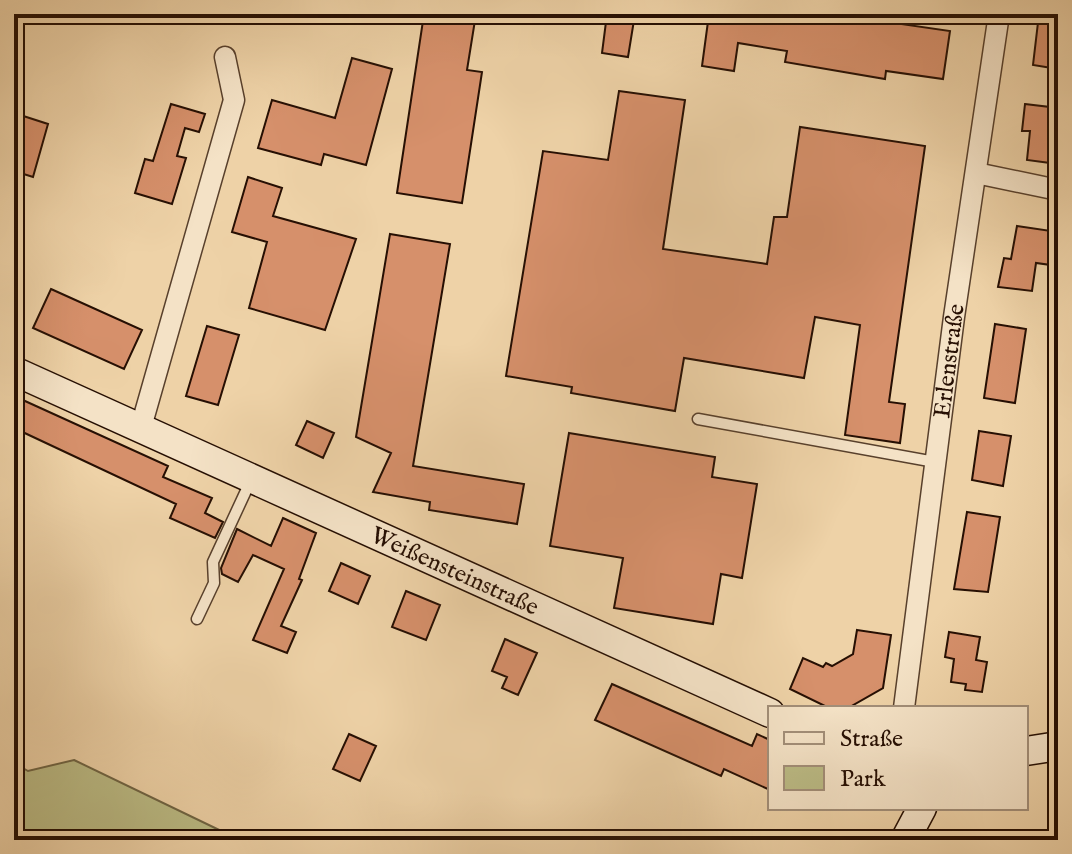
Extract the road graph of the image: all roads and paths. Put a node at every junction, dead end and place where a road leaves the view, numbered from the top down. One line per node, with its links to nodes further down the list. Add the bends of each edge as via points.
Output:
1 (999, 14): 3 (street, Erlenstraße)
2 (225, 57): 7 (street, via 234,100)
3 (976, 173): 4 (street); 8 (street, Erlenstraße)
4 (1058, 190)
5 (14, 371): 7 (street, Weißensteinstraße)
6 (698, 419): 8 (lane)
7 (141, 427): 9 (street, Weißensteinstraße)
8 (935, 462): 11 (street, Erlenstraße)
9 (252, 478): 10 (lane, via 213,562 214,583); 12 (street, Weißensteinstraße)
10 (197, 619)
11 (904, 706)
12 (768, 712)
13 (1058, 746): 14 (street)
14 (1028, 751)
15 (921, 810): 16 (street)
16 (905, 840)

